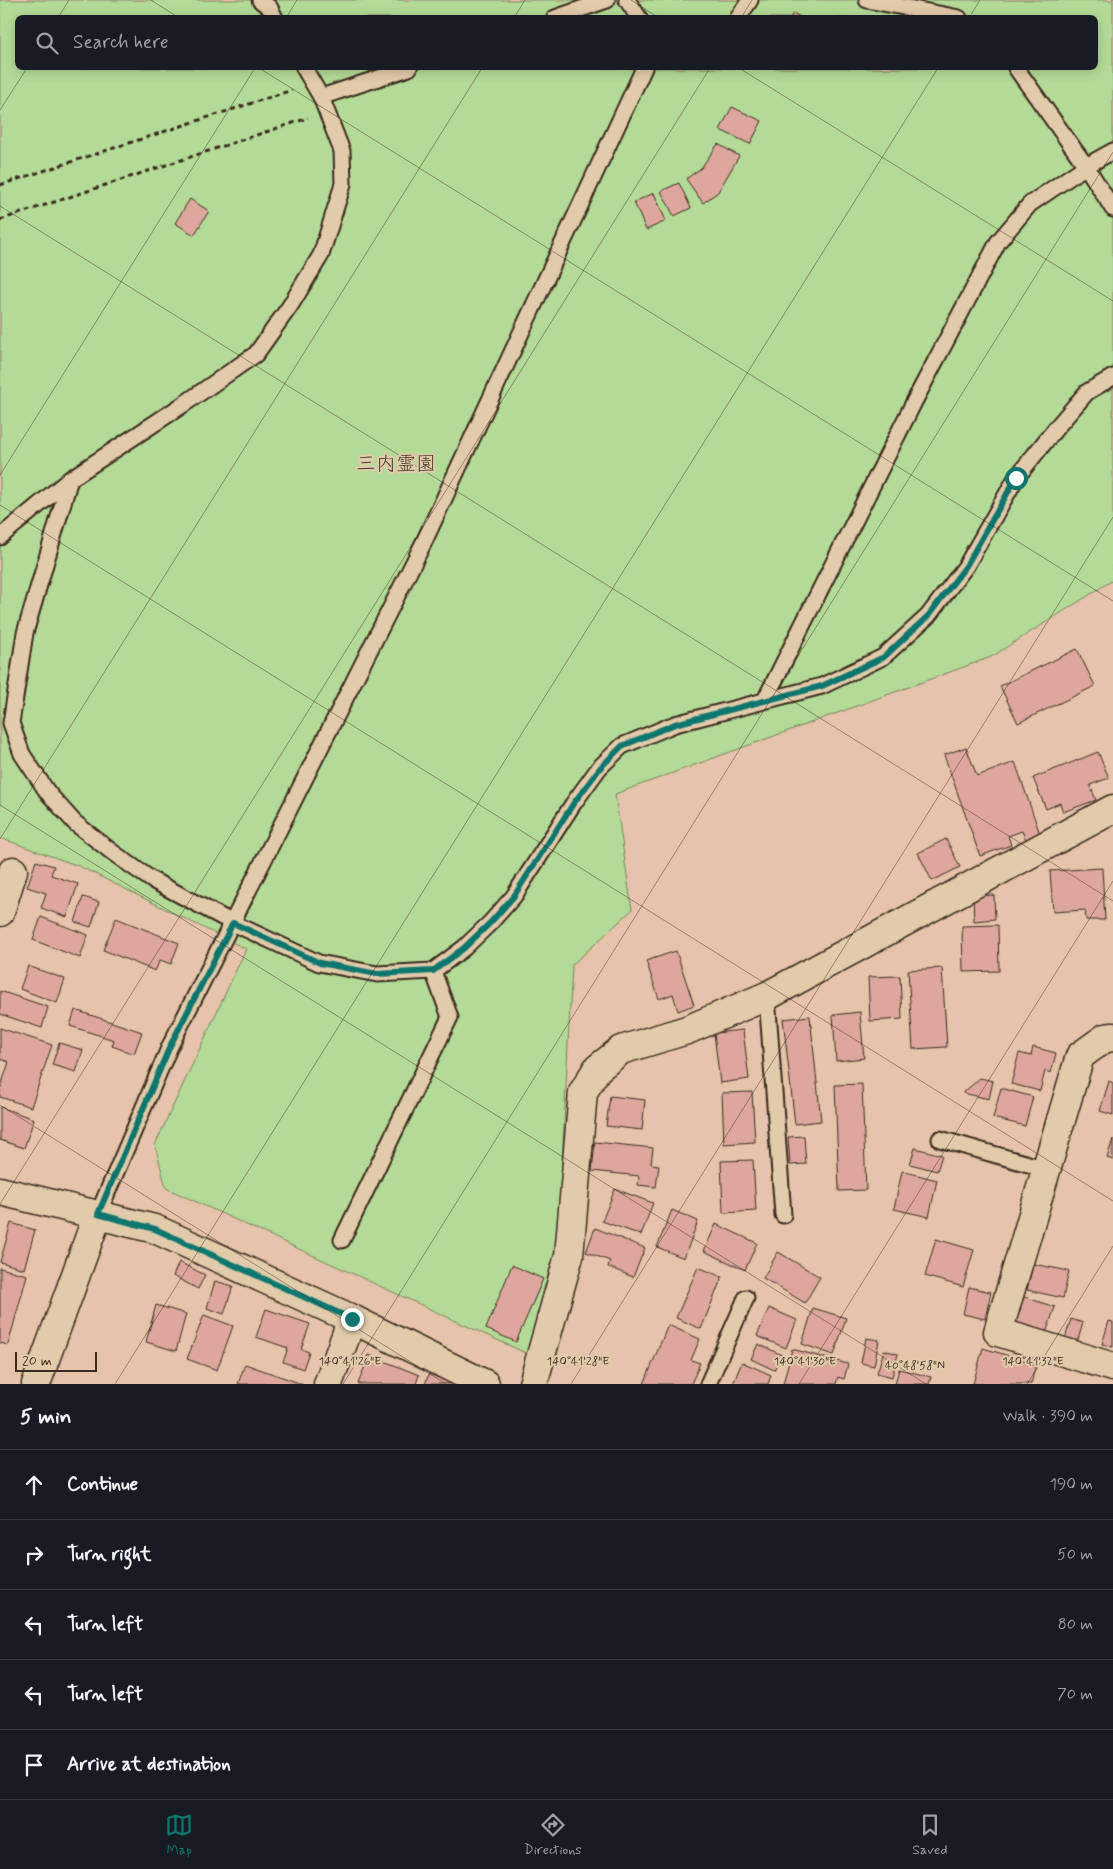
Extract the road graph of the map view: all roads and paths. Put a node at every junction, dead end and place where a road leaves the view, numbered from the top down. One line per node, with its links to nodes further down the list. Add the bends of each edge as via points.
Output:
1 (260, 0): 6 (lane)
2 (606, 0): 7 (lane)
3 (627, 0): 8 (lane)
4 (750, 0): 9 (lane)
5 (868, 0): 10 (lane)
6 (274, 15)
7 (564, 15)
8 (637, 15)
9 (740, 15)
10 (944, 15)
11 (305, 70): 15 (lane)
12 (403, 70): 16 (lane)
13 (643, 70): 30 (lane, via 423,544)
14 (1017, 70): 19 (lane)
15 (313, 83): 16 (lane); 20 (path)
16 (321, 98): 17 (lane)
17 (327, 112): 22 (path); 24 (lane, via 342,151 343,184 321,255 290,306 256,354)
18 (1113, 151): 19 (lane)
19 (1086, 166): 21 (lane); 26 (lane, via 1030,204 998,242)
20 (0, 185)
21 (1113, 209)
22 (0, 220)
23 (1113, 377): 26 (lane, via 1087,392 1016,478 966,566 928,616 884,657 822,686)
24 (70, 479): 25 (lane); 30 (lane, via 25,633 11,724 22,754 48,793 75,823 152,880)
25 (0, 537)
26 (764, 700): 31 (lane, via 675,724 622,746 600,768 573,804 514,896 464,948)
27 (1113, 809): 32 (street)
28 (13, 871): 29 (street)
29 (0, 912)
30 (233, 923): 31 (lane, via 320,963 377,974); 37 (lane, via 170,1046)
31 (433, 971): 39 (lane, via 450,1017)
32 (766, 996): 38 (lane); 46 (street, via 686,1030 621,1050 597,1069 583,1092 569,1256)
33 (1113, 1037): 35 (street, via 1105,1038 1080,1056)
34 (940, 1139): 35 (lane)
35 (1046, 1169): 42 (street, via 998,1332)
36 (0, 1192): 37 (street)
37 (98, 1214): 41 (street, via 155,1229); 43 (street)
38 (783, 1216)
39 (342, 1240)
40 (746, 1298): 47 (lane)
41 (352, 1319): 44 (street); 45 (street)
42 (1113, 1367)
43 (36, 1384)
44 (328, 1384)
45 (485, 1384)
46 (533, 1384)
47 (708, 1384)

